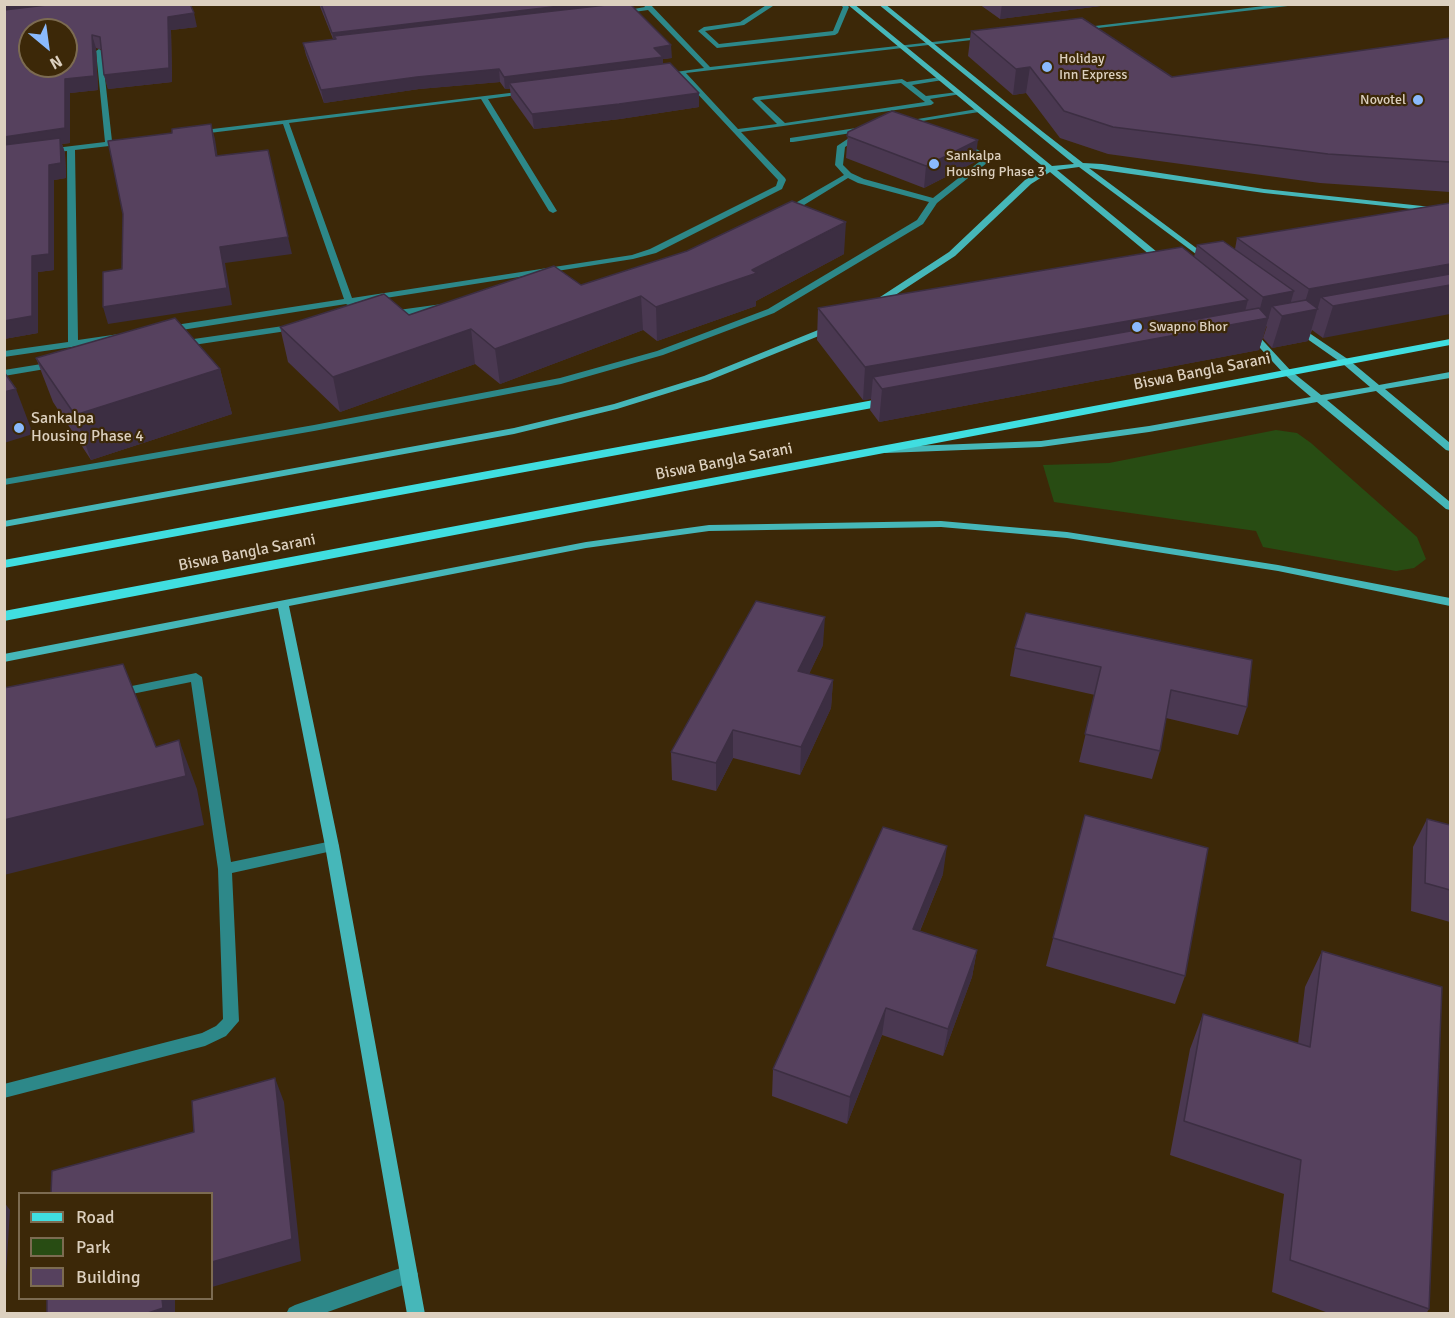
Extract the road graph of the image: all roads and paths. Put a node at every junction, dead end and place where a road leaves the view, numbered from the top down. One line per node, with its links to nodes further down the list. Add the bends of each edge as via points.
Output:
1 (772, 4): 2 (street, via 742,24 701,31 717,46 728,49 835,33 846,7)
2 (842, 4)
3 (850, 4): 11 (street)
4 (881, 4): 10 (street)
5 (1302, 4): 8 (street)
6 (648, 6): 7 (street); 15 (street)
7 (614, 12)
8 (1074, 29)
9 (990, 38): 10 (street)
10 (931, 44): 11 (street); 38 (street)
11 (903, 47): 14 (street); 18 (street)
12 (99, 51): 35 (street)
13 (736, 58): 14 (street)
14 (742, 64): 15 (street)
15 (708, 68): 16 (street)
16 (681, 72): 17 (street); 30 (street)
17 (657, 75)
18 (941, 79): 19 (street); 21 (street)
19 (906, 84): 23 (street); 28 (street, via 902,81 755,99)
20 (530, 92): 22 (street)
21 (958, 94): 23 (street); 24 (street)
22 (484, 98): 26 (street); 42 (street)
23 (924, 98): 28 (street, via 931,103)
24 (977, 111): 25 (street); 39 (street)
25 (931, 118): 27 (street); 29 (street)
26 (285, 121): 31 (street); 47 (street)
27 (890, 124)
28 (783, 125): 30 (street)
29 (932, 130)
30 (735, 131): 47 (street, via 782,180 779,187 653,251)
31 (191, 133)
32 (793, 140): 40 (street, via 870,127 841,146 839,165)
33 (133, 141): 35 (street)
34 (952, 141): 41 (street, via 989,158)
35 (109, 144): 36 (street)
36 (71, 148): 37 (street); 59 (street)
37 (38, 152)
38 (1080, 165): 39 (street); 43 (street); 46 (street)
39 (1050, 169): 45 (street); 49 (street, via 1028,182 952,254)
40 (848, 175): 41 (street); 44 (street)
41 (934, 201): 72 (street, via 920,222 771,311 660,353 561,381)
42 (553, 211)
43 (1450, 211)
44 (784, 213)
45 (1170, 266)
46 (1220, 270)
47 (350, 303): 55 (street)
48 (452, 305): 50 (street)
49 (865, 310)
50 (381, 315)
51 (847, 320): 74 (street, via 707,378 594,412 514,431)
52 (1316, 321): 53 (main road)
53 (1287, 324): 62 (street)
54 (310, 325): 60 (street)
55 (154, 332)
56 (1250, 332): 65 (street)
57 (130, 335): 59 (street)
58 (1450, 342): 62 (main road, Biswa Bangla Sarani)
59 (73, 343): 61 (street)
60 (169, 346)
61 (4, 354)
62 (1346, 362): 65 (main road, Biswa Bangla Sarani); 67 (street)
63 (63, 363): 64 (street)
64 (4, 373)
65 (1288, 373): 69 (street); 71 (main road, Biswa Bangla Sarani)
66 (1450, 375): 67 (street)
67 (1378, 389): 69 (street); 70 (street)
68 (902, 399): 75 (main road, Biswa Bangla Sarani)
69 (1321, 400): 71 (street, via 1041,444); 73 (street)
70 (1450, 448)
71 (872, 451): 78 (main road, Biswa Bangla Sarani)
72 (4, 482)
73 (1450, 507)
74 (4, 524)
75 (4, 564)
76 (1450, 602): 77 (street, via 1278,568 1079,537 904,524 709,528 660,533)
77 (283, 604): 79 (street); 81 (street)
78 (4, 616)
79 (4, 657)
80 (108, 695): 82 (street, via 195,677)
81 (332, 846): 82 (street); 84 (street)
82 (225, 869): 83 (street, via 231,1021 205,1039)
83 (4, 1091)
84 (409, 1274): 85 (street); 86 (street)
85 (296, 1314)
86 (416, 1314)

